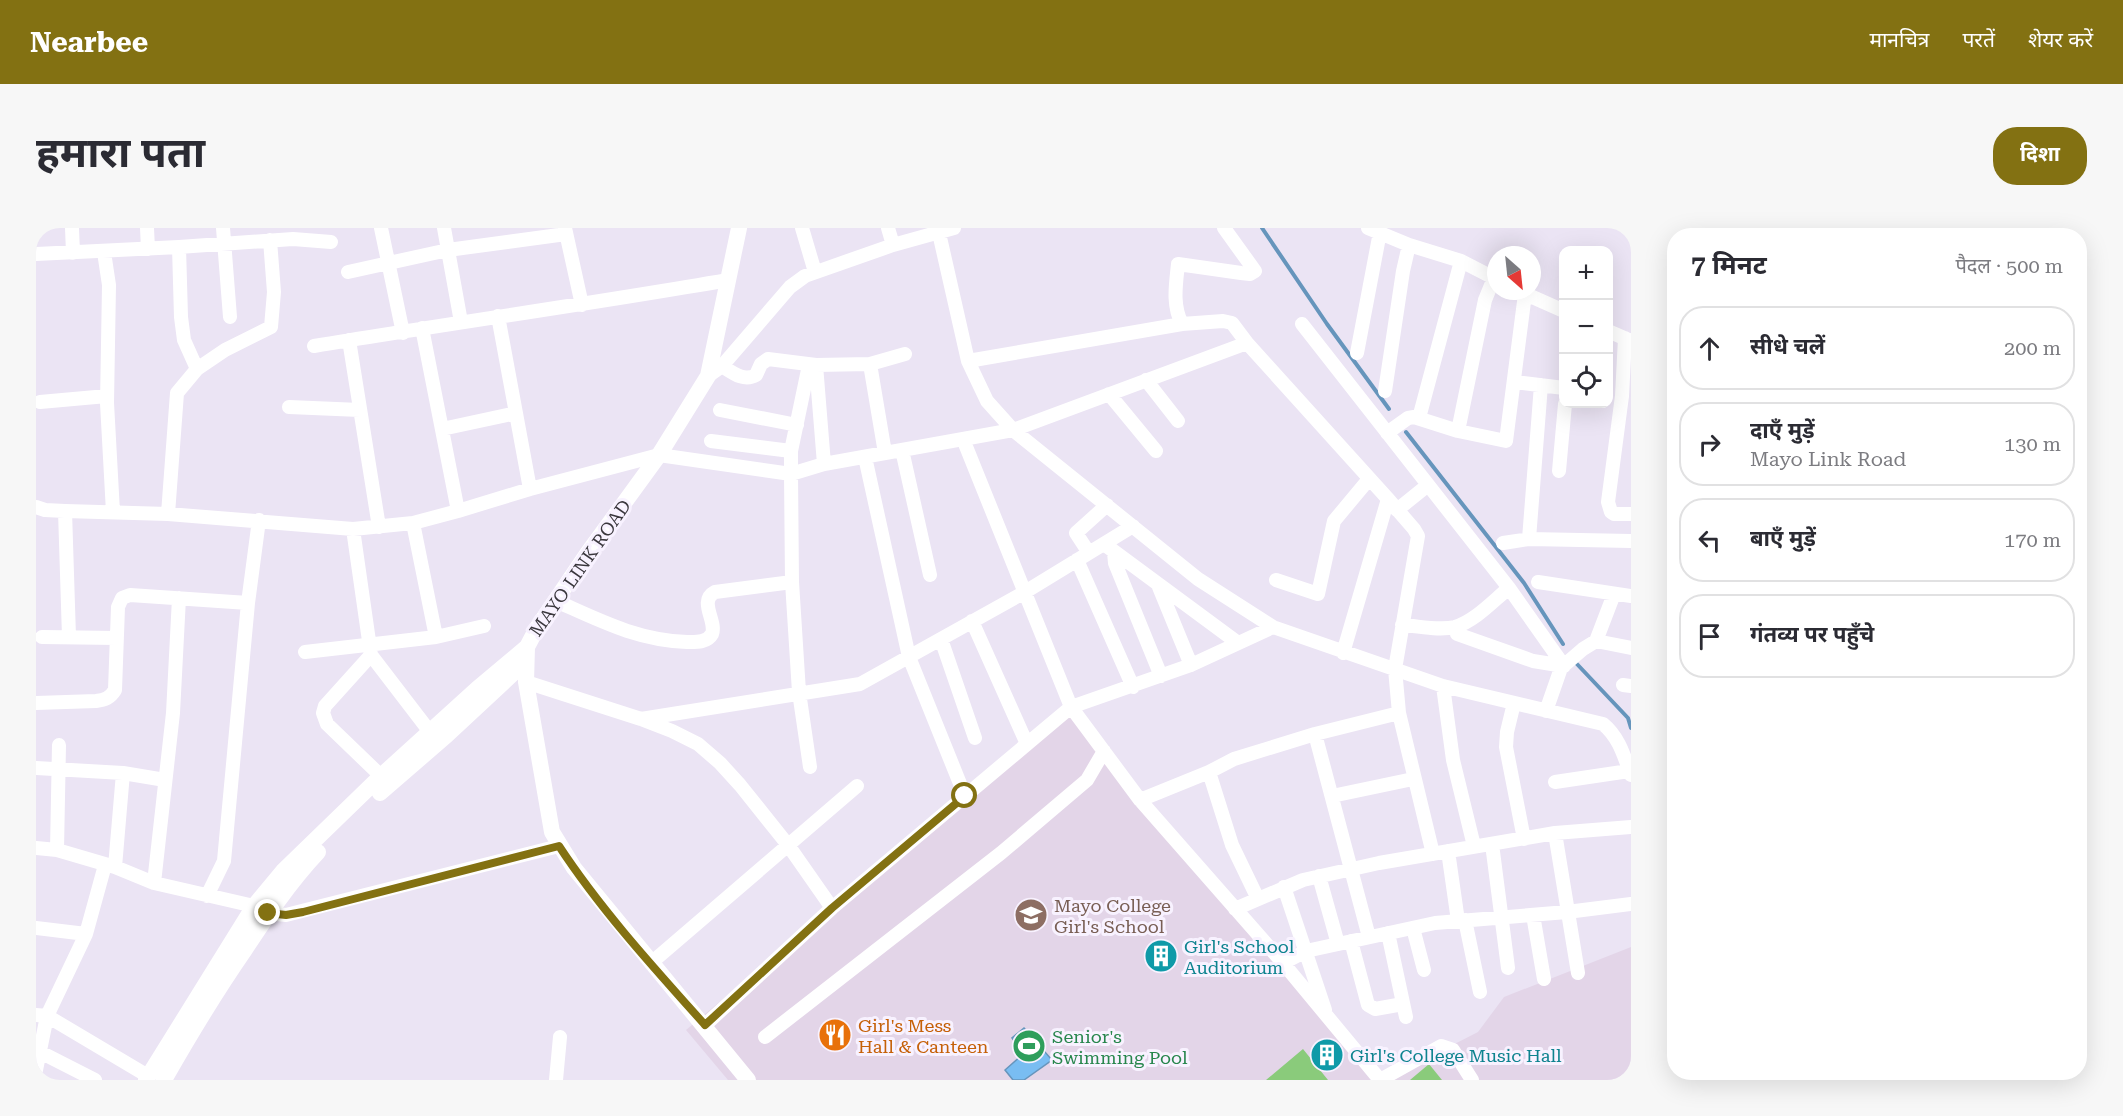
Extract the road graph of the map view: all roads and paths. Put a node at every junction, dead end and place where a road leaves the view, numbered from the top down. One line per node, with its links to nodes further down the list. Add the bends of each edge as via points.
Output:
1 (72, 228): 23 (street)
2 (147, 228): 20 (street)
3 (223, 228): 16 (street)
4 (381, 228): 26 (street)
5 (444, 228): 21 (street)
6 (739, 228): 30 (street, MAYO LINK ROAD)
7 (802, 228): 27 (street)
8 (888, 228): 17 (street)
9 (954, 228): 13 (street)
10 (1224, 228): 39 (street, via 1255,271 1250,274 1178,264 1176,304)
11 (566, 231): 21 (street); 34 (street)
12 (1384, 231): 18 (street); 48 (street)
13 (939, 233): 17 (street); 50 (street)
14 (270, 240): 15 (street); 16 (street); 54 (street, via 274,292 271,327)
15 (331, 242)
16 (224, 243): 19 (street); 37 (street)
17 (893, 245): 27 (street)
18 (1409, 245): 25 (street); 60 (street)
19 (179, 248): 20 (street); 54 (street, via 182,328)
20 (148, 249): 22 (street)
21 (448, 250): 26 (street); 38 (street)
22 (104, 252): 23 (street); 62 (street, via 109,285)
23 (73, 253): 24 (street)
24 (36, 254)
25 (1461, 261): 29 (street); 70 (street)
26 (389, 264): 28 (street); 42 (street)
27 (815, 272): 53 (street, via 790,287)
28 (348, 273)
29 (1487, 275)
30 (728, 280): 34 (street); 55 (street, MAYO LINK ROAD)
31 (1487, 296): 76 (street)
32 (1521, 300): 57 (street)
33 (1539, 300): 35 (street)
34 (582, 305): 36 (street)
35 (1559, 309)
36 (498, 316): 38 (street); 69 (street)
37 (230, 317)
38 (461, 322): 41 (street)
39 (1182, 324): 46 (street, via 1232,323); 50 (street)
40 (1302, 324): 75 (street)
41 (422, 328): 42 (street); 73 (street)
42 (403, 333): 44 (street)
43 (1613, 333): 45 (street)
44 (349, 340): 47 (street); 67 (street)
45 (1628, 340): 63 (street)
46 (1247, 343): 56 (street); 88 (street)
47 (314, 346)
48 (1357, 353)
49 (905, 354): 51 (street)
50 (968, 361): 74 (street, via 987,401)
51 (870, 364): 52 (street); 82 (street)
52 (813, 365): 53 (street, via 768,359 754,377 738,376); 72 (street); 85 (street)
53 (722, 366): 55 (street)
54 (197, 369): 97 (street, via 177,393)
55 (708, 376): 83 (street, MAYO LINK ROAD)
56 (1146, 380): 61 (street); 71 (street)
57 (1515, 382): 58 (street); 76 (street, via 1506,441)
58 (1541, 385): 59 (street); 104 (street)
59 (1559, 387)
60 (1385, 391)
61 (1109, 394): 74 (street); 81 (street)
62 (107, 396): 64 (street); 96 (street)
63 (1620, 396): 98 (street, via 1608,502 1614,514)
64 (40, 402)
65 (289, 407): 67 (street)
66 (1565, 408): 86 (street)
67 (360, 410): 102 (street)
68 (720, 410): 72 (street)
69 (516, 413): 73 (street); 90 (street)
70 (1413, 418): 75 (street); 76 (street)
71 (1178, 421)
72 (797, 424): 80 (street)
73 (442, 429): 95 (street)
74 (1013, 430): 77 (street); 92 (street)
75 (1390, 431): 89 (street)
76 (1458, 431)
77 (963, 439): 79 (street); 116 (street)
78 (711, 441): 80 (street)
79 (902, 450): 82 (street); 110 (street)
80 (792, 451): 87 (street)
81 (1156, 451)
82 (885, 453): 84 (street)
83 (659, 455): 87 (street); 90 (street); 120 (street, MAYO LINK ROAD)
84 (865, 456): 85 (street); 139 (street)
85 (824, 464): 87 (street)
86 (1559, 471)
87 (791, 474): 112 (street)
88 (1370, 479): 91 (street); 111 (street, via 1334,522 1318,594)
89 (1428, 485): 91 (street); 115 (street)
90 (530, 489): 95 (street)
91 (1392, 504): 123 (street, via 1418,536); 137 (street)
92 (1107, 505): 101 (street); 108 (street, via 1076,533)
93 (36, 507): 94 (street)
94 (65, 511): 96 (street); 127 (street)
95 (458, 511): 100 (street)
96 (113, 512): 97 (street)
97 (168, 514): 99 (street)
98 (1631, 514)
99 (259, 520): 103 (street); 121 (street)
100 (413, 523): 102 (street); 128 (street)
101 (1133, 526): 107 (street); 125 (street, via 1198,579)
102 (379, 528): 103 (street)
103 (353, 529): 135 (street)
104 (1529, 539): 105 (street); 106 (street)
105 (1631, 541)
106 (1503, 543)
107 (1109, 548): 108 (street); 114 (street); 143 (street)
108 (1089, 553): 109 (street)
109 (1077, 560): 116 (street); 146 (street)
110 (930, 575)
111 (1276, 580)
112 (792, 582): 120 (street, via 710,595 707,601 713,631 710,638 700,642 662,641 628,632); 147 (street)
113 (1538, 582): 117 (street)
114 (1158, 585): 133 (street); 141 (street)
115 (1509, 588): 123 (street, via 1455,626); 140 (street)
116 (1025, 592): 122 (street); 150 (street)
117 (1614, 594): 118 (street); 132 (street)
118 (1631, 596)
119 (178, 598): 121 (street); 130 (street, via 122,598); 168 (street, via 173,713)
120 (556, 601): 138 (street, MAYO LINK ROAD, via 537,628)
121 (248, 603): 190 (street, via 224,861)
122 (972, 621): 131 (street); 157 (street)
123 (1402, 625): 142 (street)
124 (484, 626): 128 (street)
125 (1274, 627): 133 (street); 137 (street)
126 (1457, 634): 140 (street, via 1533,661)
127 (69, 637): 129 (street); 130 (street)
128 (436, 637): 135 (street)
129 (42, 638)
130 (117, 638): 148 (street, via 115,690 110,697)
131 (941, 639): 139 (street); 156 (street)
132 (1596, 641): 134 (street); 140 (street)
133 (1238, 643): 141 (street)
134 (1631, 648)
135 (370, 650): 136 (street); 154 (street); 166 (street, via 323,713 327,723)
136 (305, 652)
137 (1343, 652): 142 (street)
138 (527, 654): 144 (street, MAYO LINK ROAD); 154 (street); 195 (street, via 447,735 346,823)
139 (909, 657): 147 (street, via 860,684); 171 (street)
140 (1566, 663): 151 (street)
141 (1191, 665): 143 (street)
142 (1395, 669): 145 (street); 152 (street)
143 (1161, 676): 146 (street)
144 (526, 682): 153 (street); 179 (street, MAYO LINK ROAD, via 552,832)
145 (1443, 686): 149 (street); 180 (street, via 1453,760)
146 (1132, 687): 150 (street)
147 (799, 692): 153 (street); 160 (street)
148 (36, 703)
149 (1514, 703): 151 (street); 176 (street, via 1506,747)
150 (1071, 707): 157 (street); 159 (street)
151 (1546, 711): 165 (street, via 1603,724 1617,740)
152 (1399, 713): 155 (street); 167 (street)
153 (641, 719): 178 (street, via 698,744 740,785)
154 (430, 732): 166 (street)
155 (1315, 735): 163 (street, via 1234,759); 172 (street)
156 (975, 738)
157 (1027, 744): 171 (street)
158 (60, 745): 162 (street)
159 (1104, 751): 173 (street); 218 (street, via 1087,780 1001,853)
160 (810, 767)
161 (36, 768): 162 (street)
162 (59, 768): 164 (street); 182 (street)
163 (1209, 772): 173 (street); 191 (street, via 1232,844)
164 (123, 773): 168 (street); 185 (street)
165 (1630, 773): 169 (street)
166 (381, 776): 195 (street, via 283,872)
167 (1413, 779): 172 (street); 184 (street)
168 (165, 780): 188 (street)
169 (1555, 782)
170 (857, 786): 178 (street)
171 (965, 796): 193 (street)
172 (1332, 796): 186 (street)
173 (1140, 800): 194 (street)
174 (1631, 827): 175 (street)
175 (1555, 833): 176 (street); 196 (street)
176 (1524, 838): 177 (street)
177 (1492, 844): 180 (street); 198 (street)
178 (788, 845): 193 (street); 207 (street)
179 (559, 846): 195 (street, via 303,912 286,915); 207 (street, MAYO LINK ROAD)
180 (1474, 846): 183 (street)
181 (36, 848): 182 (street)
182 (57, 850): 185 (street)
183 (1448, 851): 184 (street); 199 (street)
184 (1432, 854): 186 (street)
185 (110, 866): 188 (street); 203 (street)
186 (1352, 869): 187 (street); 204 (street)
187 (1319, 876): 189 (street); 205 (street)
188 (154, 883): 190 (street)
189 (1284, 887): 191 (street); 206 (street)
190 (207, 896): 195 (street)
191 (1258, 899): 194 (street)
192 (1631, 904): 196 (street)
193 (832, 908): 216 (street)
194 (1235, 909): 208 (street)
195 (261, 910): 221 (street)
196 (1567, 912): 197 (street); 211 (street)
197 (1533, 915): 198 (street); 212 (street)
198 (1501, 918): 199 (street); 209 (street)
199 (1462, 921): 201 (street); 213 (street)
200 (36, 928): 203 (street)
201 (1413, 928): 202 (street); 210 (street)
202 (1388, 933): 204 (street); 205 (street, via 1404,1011 1375,1010 1368,1005)
203 (86, 934): 214 (street)
204 (1369, 937): 205 (street)
205 (1344, 943): 206 (street)
206 (1306, 951): 208 (street); 215 (street)
207 (651, 963): 216 (street, MAYO LINK ROAD)
208 (1283, 963): 215 (street)
209 (1508, 968)
210 (1424, 970)
211 (1578, 973)
212 (1544, 979)
213 (1480, 992)
214 (41, 1016): 219 (street); 221 (street)
215 (1327, 1017): 225 (street)
216 (705, 1025): 224 (street, MAYO LINK ROAD)
217 (560, 1037): 223 (street)
218 (765, 1037)
219 (40, 1052): 220 (street); 222 (street)
220 (36, 1070)
221 (153, 1079)
222 (95, 1080)
223 (556, 1080)
224 (748, 1080)
225 (1380, 1080): 226 (street, via 1441,1046 1453,1050)
226 (1472, 1080)

